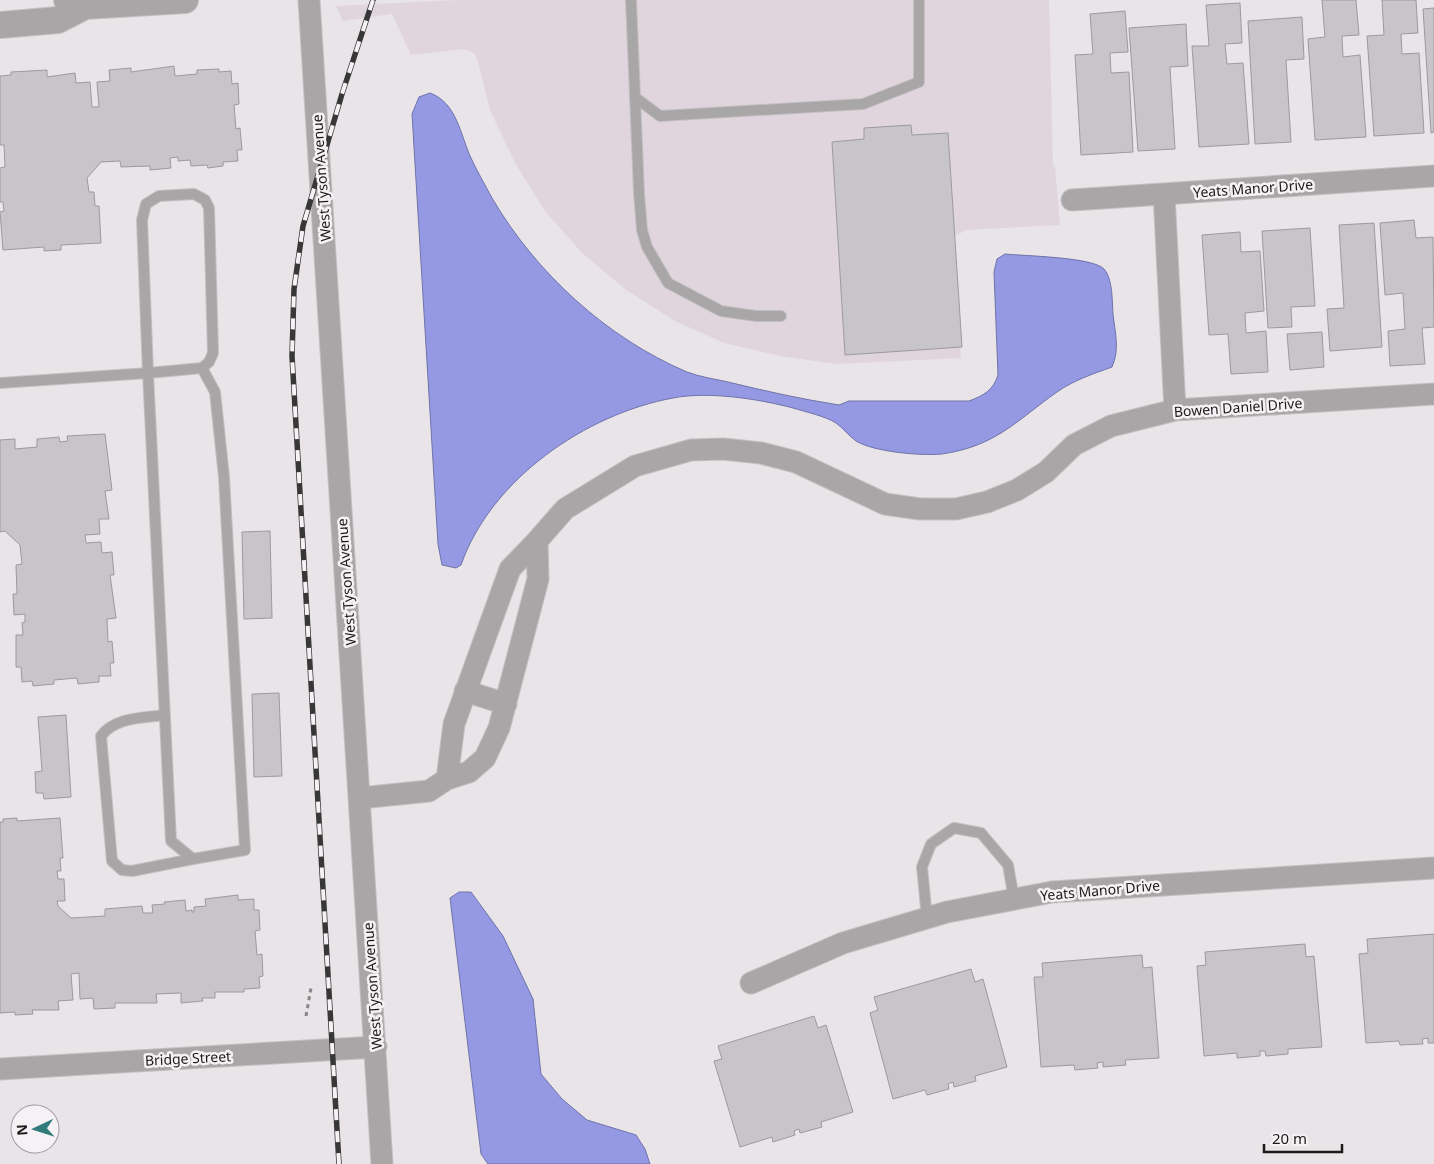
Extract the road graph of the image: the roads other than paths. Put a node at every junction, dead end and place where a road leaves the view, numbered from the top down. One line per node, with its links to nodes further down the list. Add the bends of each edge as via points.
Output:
1 (185, 0): 5 (street)
2 (309, 0): 22 (street, West Tyson Avenue)
3 (631, 0): 7 (lane)
4 (920, 0): 7 (lane, via 919,82 863,104 660,116)
5 (76, 3): 6 (street, via 58,20)
6 (0, 25)
7 (636, 98): 11 (lane, via 642,230 647,247 668,283 720,311)
8 (1434, 176): 9 (street, Yeats Manor Drive)
9 (1164, 194): 10 (street, Yeats Manor Drive); 16 (street)
10 (1072, 200)
11 (782, 316)
12 (202, 368): 13 (lane); 13 (lane, via 213,354 210,208 206,200 194,194 159,196 146,204 142,220); 23 (lane, via 215,392 224,477 245,850)
13 (148, 373): 14 (lane); 20 (lane)
14 (0, 383)
15 (1434, 394): 16 (street, Bowen Daniel Drive)
16 (1174, 410): 17 (street, Bowen Daniel Drive, via 1111,426 1074,445 1046,472 1017,490 956,510 885,504 796,462 761,452 690,450 635,466 565,510)
17 (537, 541): 18 (street, Bowen Daniel Drive, via 510,569); 19 (street, via 538,579)
18 (465, 691): 19 (street); 21 (street, Bowen Daniel Drive, via 454,724)
19 (506, 704): 21 (street, via 500,728 485,758 469,772)
20 (165, 715): 23 (lane, via 171,840); 23 (lane, via 122,721 107,727 101,736 112,861 122,870 132,871)
21 (447, 780): 22 (street, via 429,791)
22 (360, 798): 28 (street, West Tyson Avenue)
23 (193, 860)
24 (1434, 868): 25 (street, Yeats Manor Drive, via 1052,892)
25 (1014, 899): 26 (street, Yeats Manor Drive); 26 (lane, via 1008,865 981,833 954,828 931,844 922,867)
26 (926, 918): 27 (street, Yeats Manor Drive, via 843,943)
27 (751, 983)
28 (376, 1047): 29 (street, Bridge Street); 30 (street, West Tyson Avenue)
29 (0, 1069)
30 (382, 1164)

